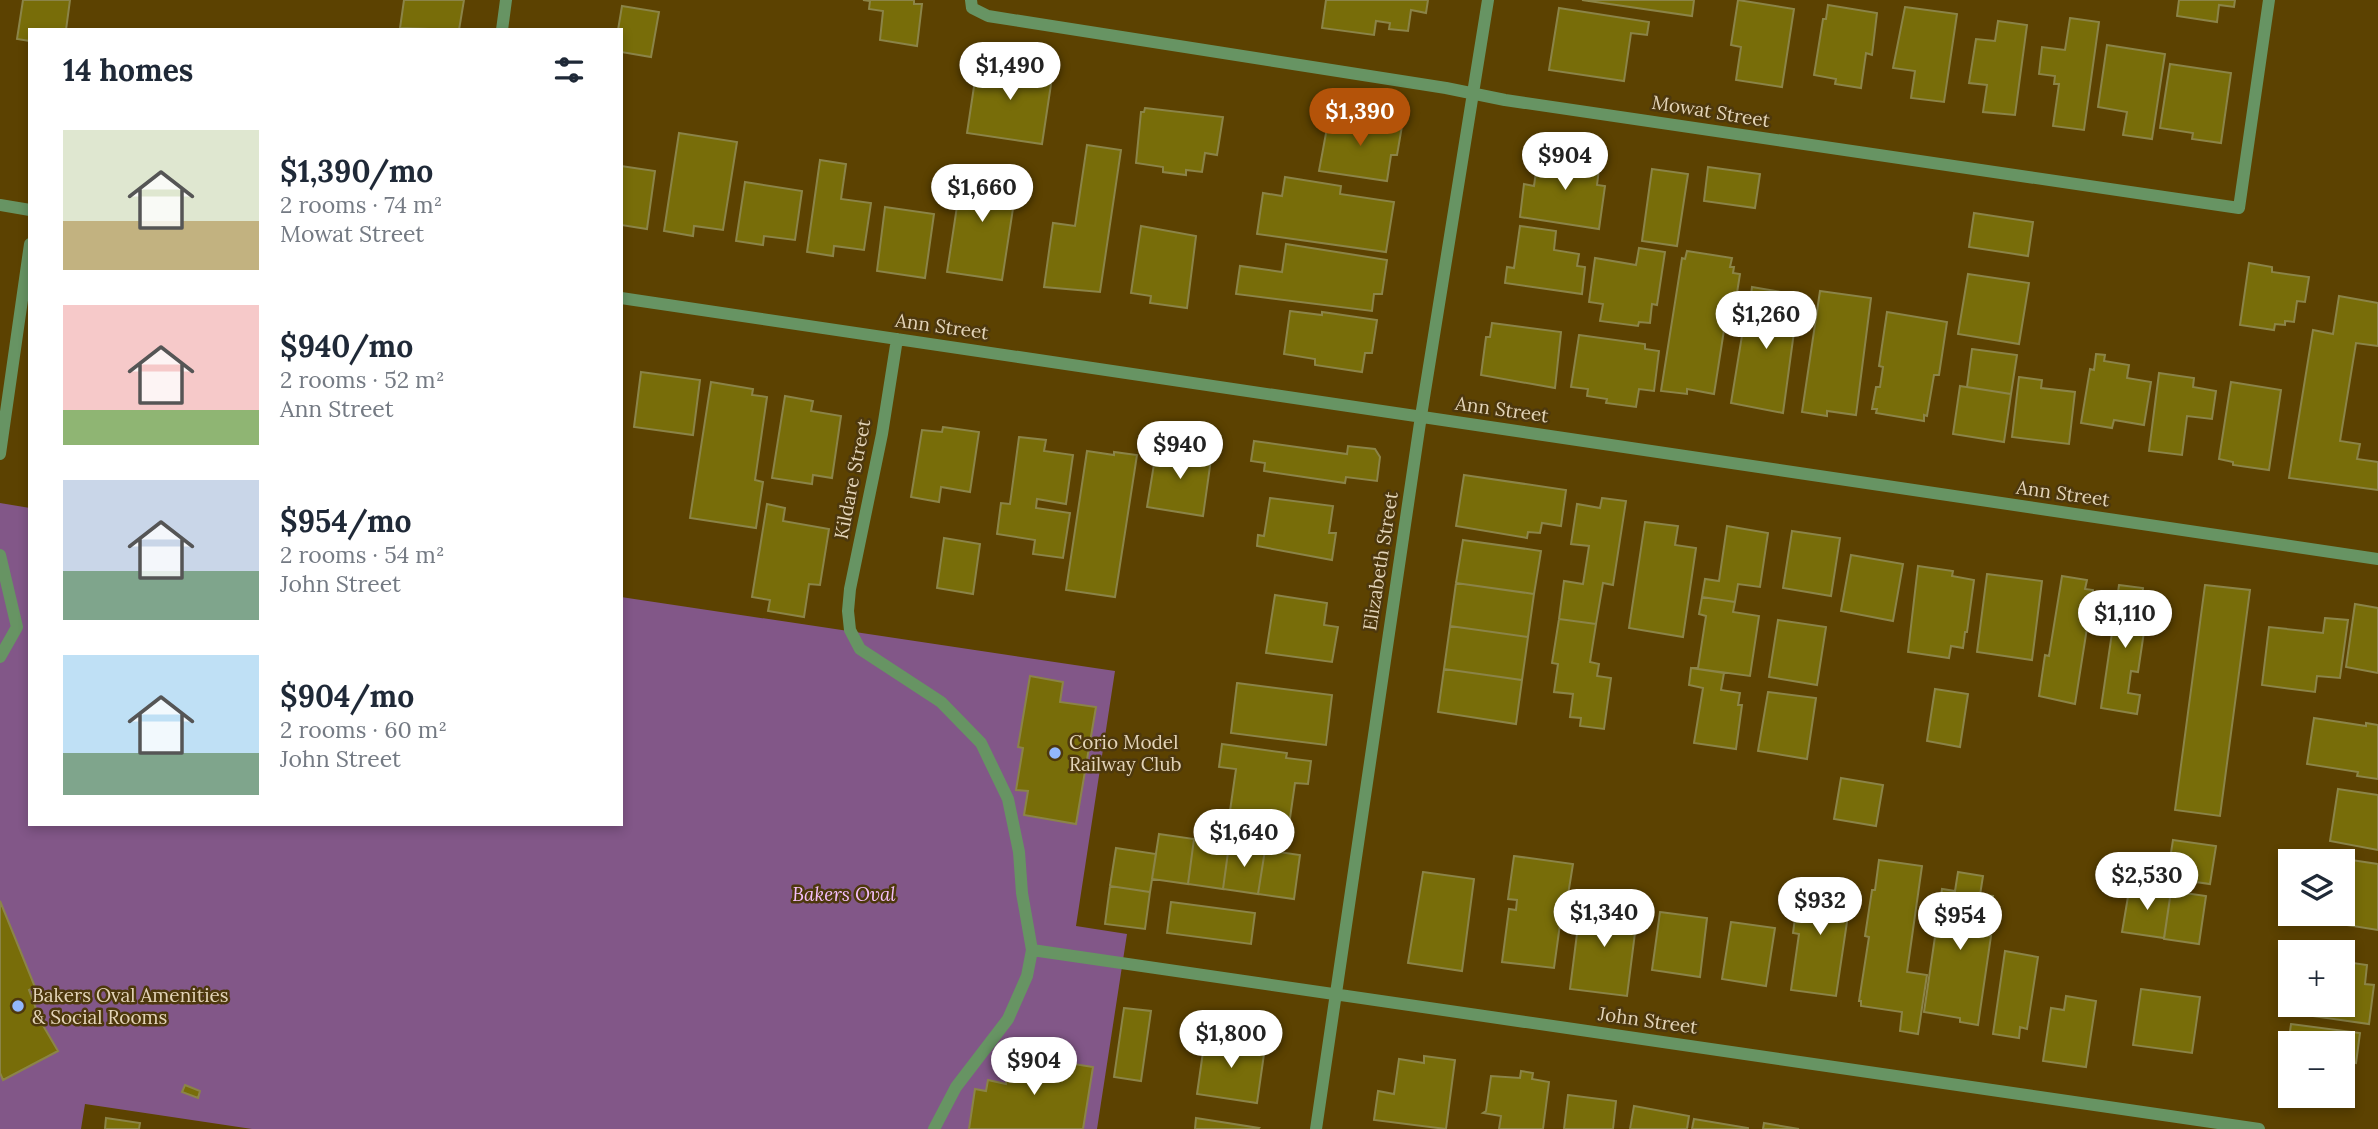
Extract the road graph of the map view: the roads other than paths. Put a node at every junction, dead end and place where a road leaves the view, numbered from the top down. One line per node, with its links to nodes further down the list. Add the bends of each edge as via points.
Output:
1 (506, 0): 5 (street)
2 (1488, 0): 6 (street, Elizabeth Street)
3 (2269, 0): 6 (street, Mowat Street, via 2239,208)
4 (972, 4): 6 (street, Mowat Street, via 988,16)
5 (502, 28)
6 (1473, 93): 12 (street, Elizabeth Street)
7 (0, 205): 8 (street)
8 (28, 209)
9 (28, 258): 13 (street)
10 (623, 298): 11 (street, Ann Street)
11 (897, 339): 12 (street, Ann Street); 17 (street, Kildare Street, via 850,589 850,627 862,652 942,702 986,752 1011,808)
12 (1421, 416): 15 (street, Ann Street); 18 (street, Elizabeth Street)
13 (0, 454)
14 (0, 555): 16 (street, via 18,627)
15 (2378, 559)
16 (0, 657)
17 (1032, 950): 18 (street, John Street); 19 (street, via 1016,1006 956,1087)
18 (1335, 994): 20 (street, Elizabeth Street); 21 (street, John Street)
19 (934, 1129)
20 (1316, 1129)
21 (2259, 1129)

